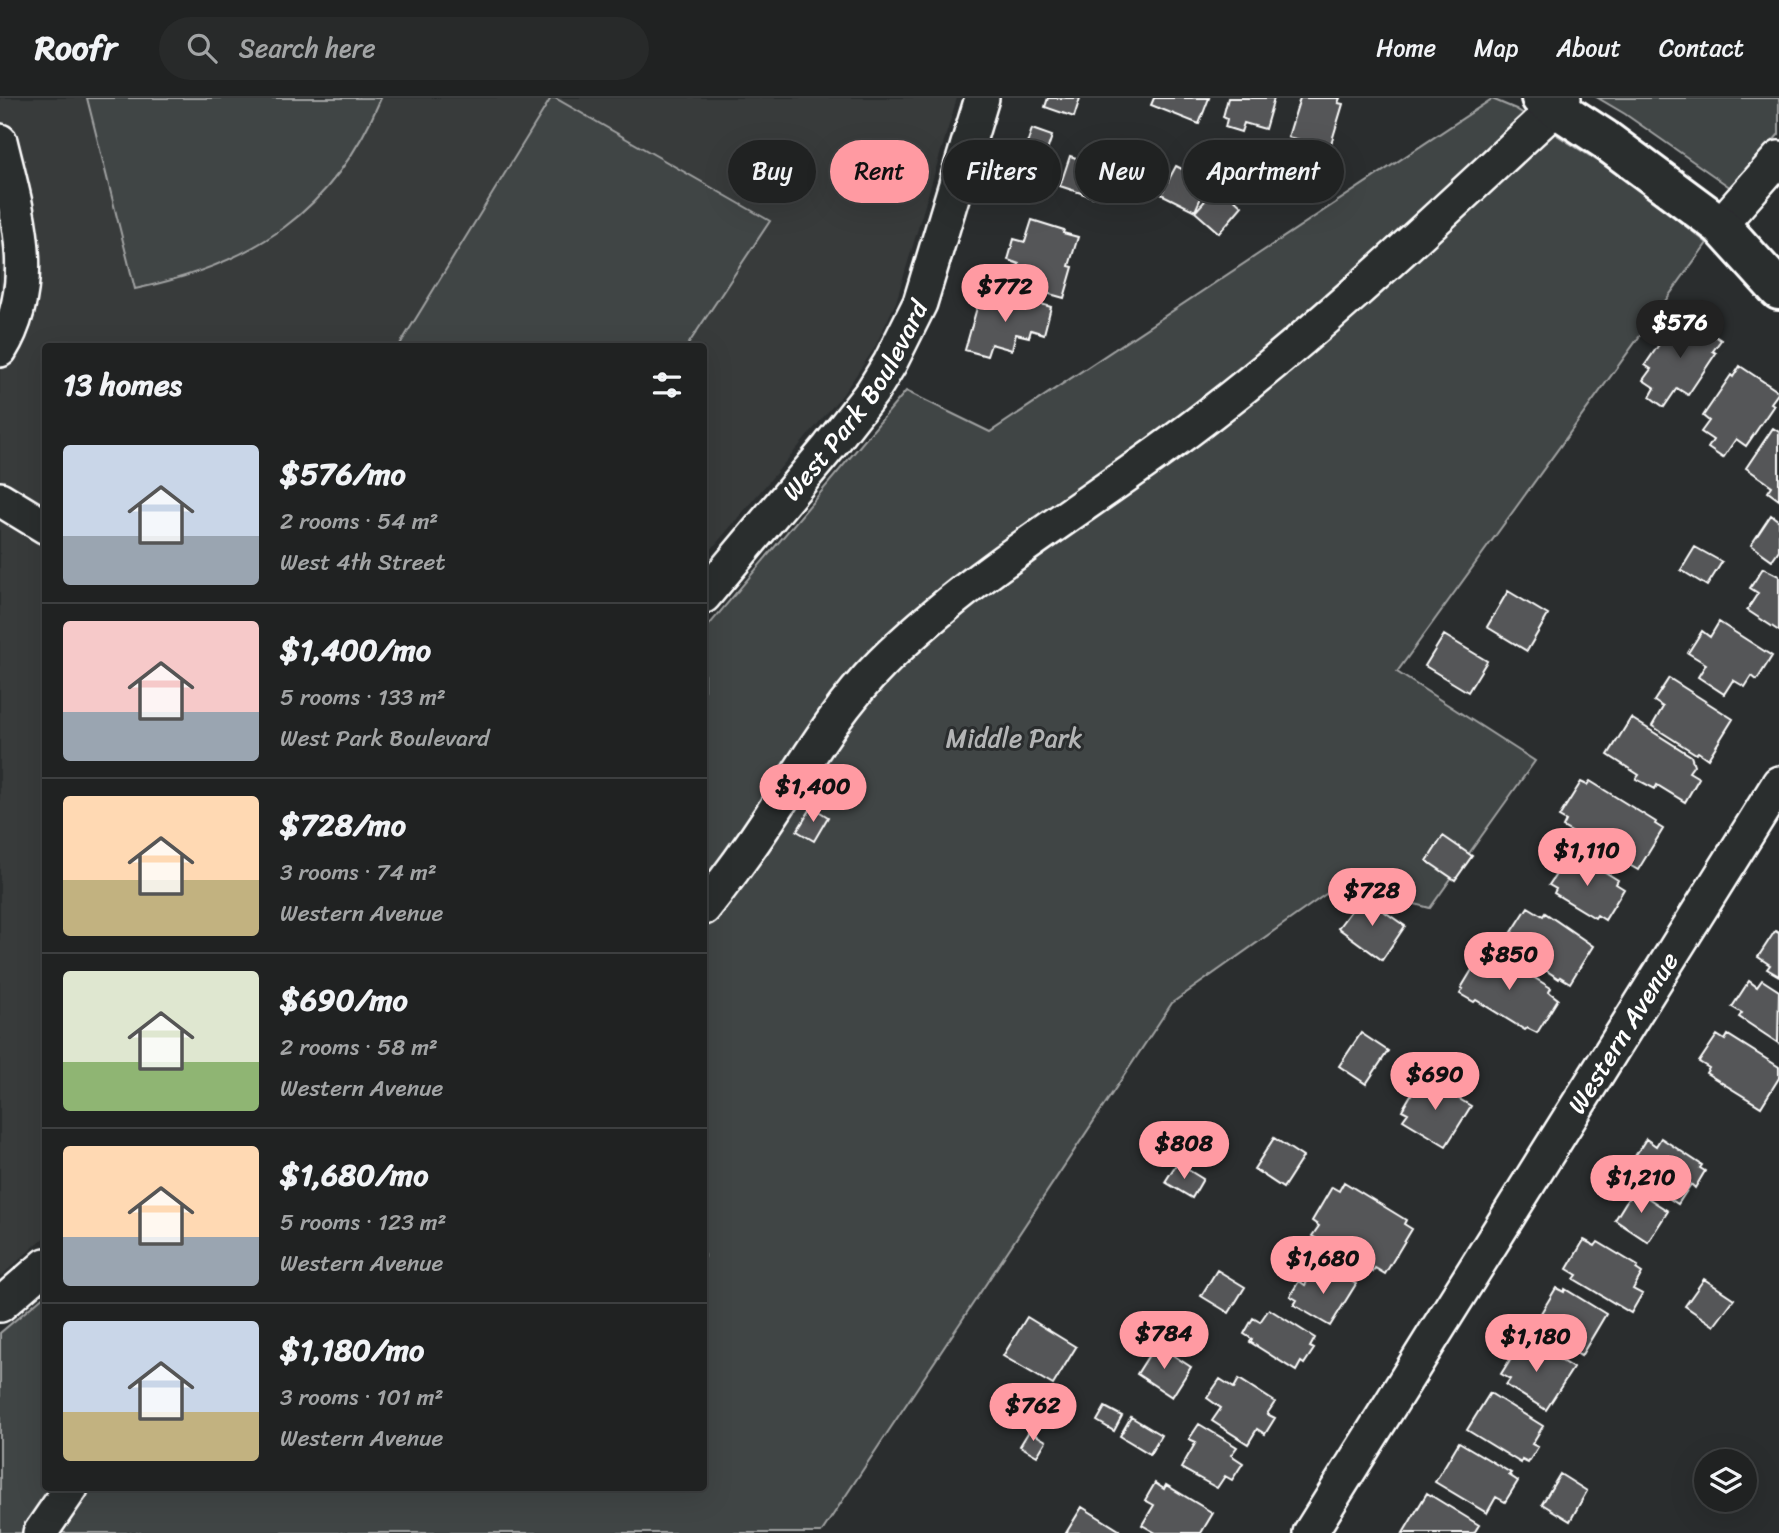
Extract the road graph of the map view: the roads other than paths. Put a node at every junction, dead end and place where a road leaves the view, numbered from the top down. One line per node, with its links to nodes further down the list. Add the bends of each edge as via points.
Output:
1 (982, 98): 10 (street, West Park Boulevard, via 920,303 890,363 830,447)
2 (1554, 101): 5 (main road); 12 (street, via 1331,314 1211,414 973,586 881,664 847,701)
3 (0, 141): 7 (street, via 24,260 21,293)
4 (1779, 158): 5 (street)
5 (1720, 225): 6 (main road)
6 (1779, 290)
7 (0, 350)
8 (0, 499): 9 (street)
9 (42, 525)
10 (707, 592)
11 (1779, 783): 17 (street, Western Avenue)
12 (707, 904)
13 (42, 1268): 14 (street)
14 (0, 1305)
15 (69, 1491): 16 (street)
16 (40, 1533)
17 (1310, 1533)

